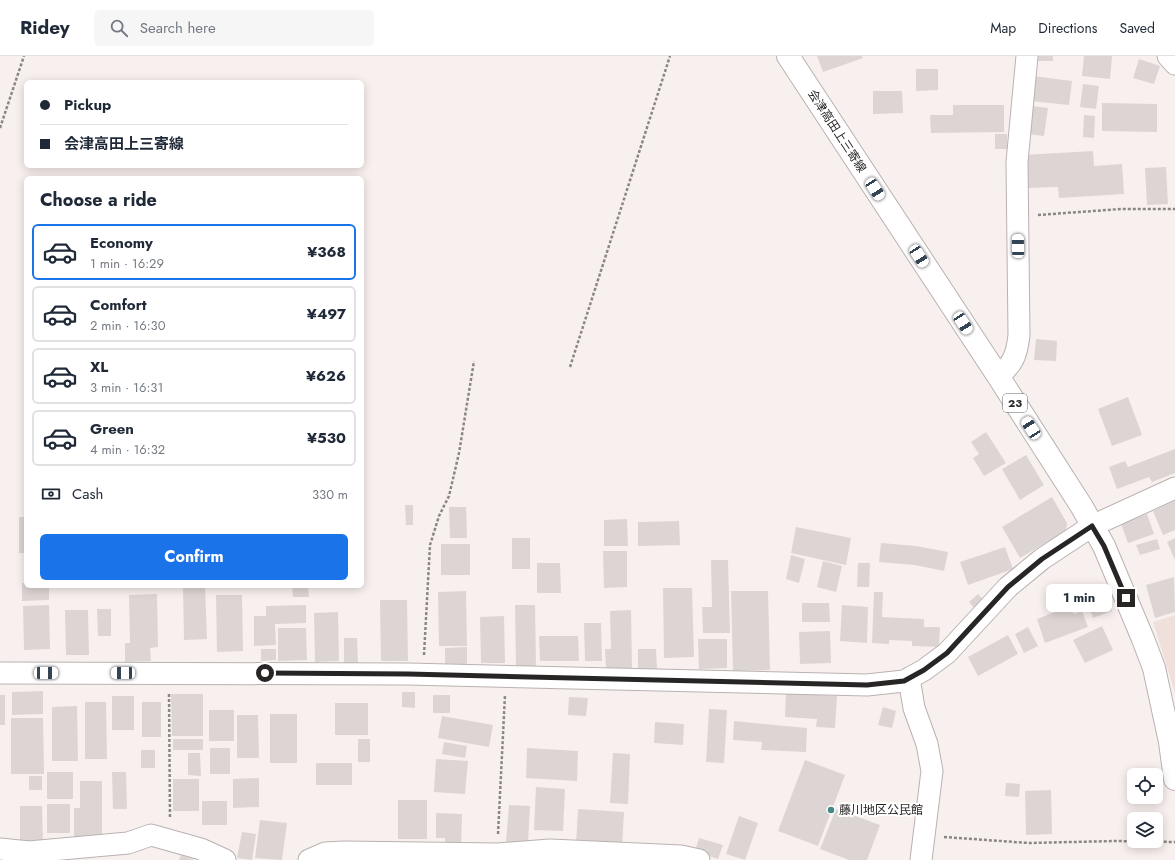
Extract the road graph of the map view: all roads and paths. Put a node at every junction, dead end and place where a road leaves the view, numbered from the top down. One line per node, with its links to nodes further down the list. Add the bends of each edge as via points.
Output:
1 (24, 56): 7 (path)
2 (670, 56): 11 (path)
3 (788, 56): 12 (main road, 会津高田上三寄線 / 23)
4 (1027, 56): 9 (street, via 1017,162)
5 (1168, 56): 6 (street)
6 (1175, 64)
7 (0, 128)
8 (1175, 209): 9 (path, via 1121,209)
9 (1018, 216): 12 (street, via 1018,351 1007,369)
10 (474, 361): 17 (path, via 449,496 439,516 430,545)
11 (570, 367)
12 (998, 376): 14 (main road, 会津高田上三寄線 / 23)
13 (1175, 488): 14 (street)
14 (1092, 526): 19 (street, via 1042,559 1008,587 947,653); 20 (main road, 会津高田上三寄線 / 23, via 1104,546 1132,610 1154,668)
15 (0, 673): 16 (street)
16 (169, 673): 17 (street); 22 (path)
17 (423, 674): 18 (street)
18 (506, 676): 19 (street, via 867,685 904,681); 25 (path)
19 (909, 678): 21 (street, via 914,708 928,744 932,771)
20 (1175, 779)
21 (926, 835): 23 (path, via 1029,843); 30 (street)
22 (170, 839): 24 (street, via 151,836 128,843 29,852); 27 (street)
23 (1175, 842)
24 (0, 849)
25 (497, 854): 26 (street); 28 (street, via 344,852 325,853)
26 (550, 855): 29 (street, via 681,856)
27 (225, 860)
28 (308, 860)
29 (699, 860)
30 (921, 860)

